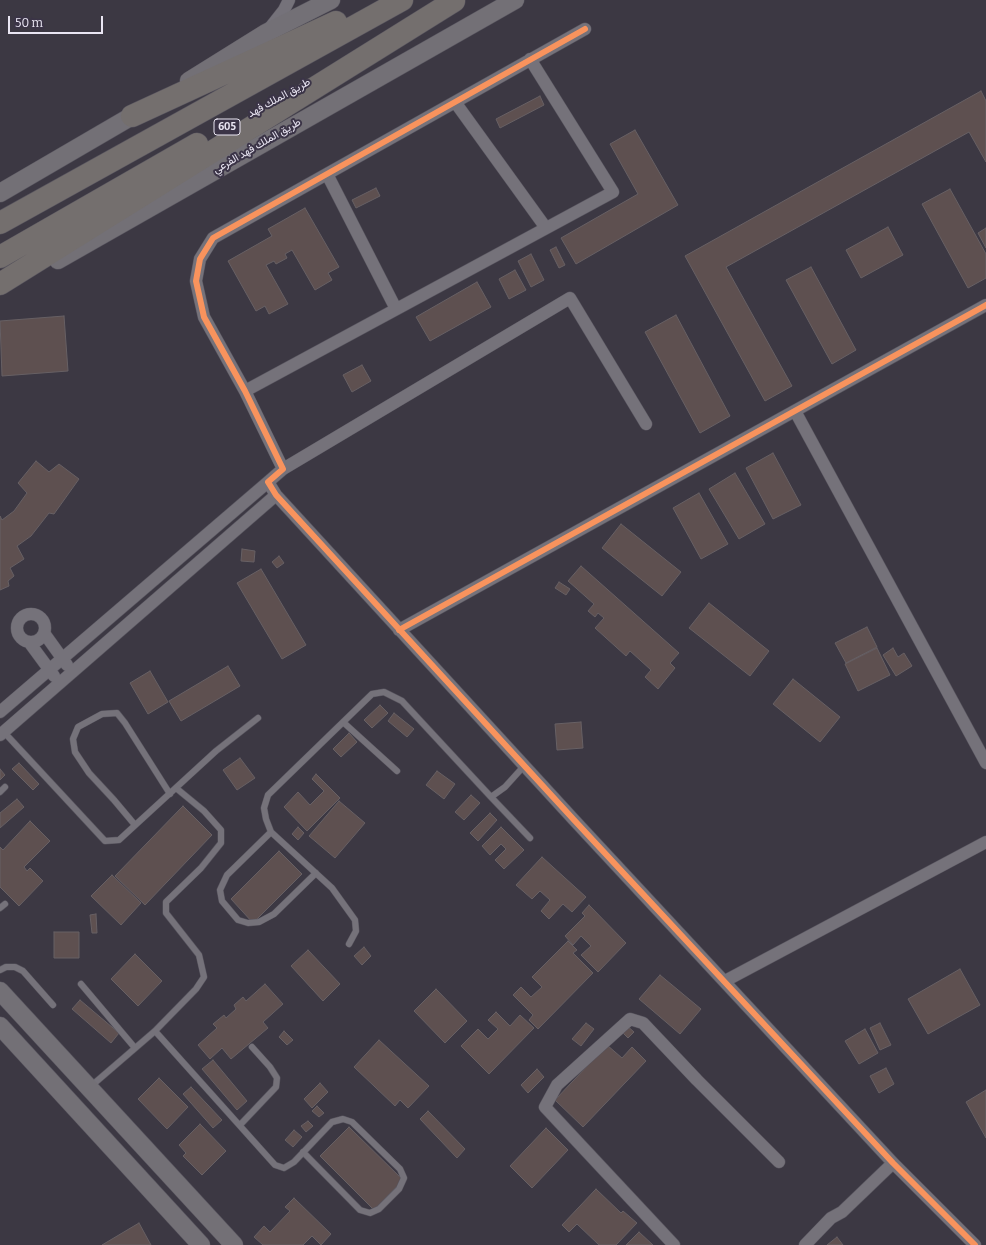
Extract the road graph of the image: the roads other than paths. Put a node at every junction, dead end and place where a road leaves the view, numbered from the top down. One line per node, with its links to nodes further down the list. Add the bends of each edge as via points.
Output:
1 (289, 0): 8 (street)
2 (331, 0): 8 (main road)
3 (384, 0): 11 (highway)
4 (402, 0): 14 (highway, 605)
5 (455, 0): 16 (highway, طريق الملك فهد / 605); 17 (highway)
6 (515, 0): 18 (main road, طريق الملك فهد الفرعي)
7 (585, 29): 9 (street)
8 (266, 33): 11 (main road)
9 (530, 59): 10 (street); 15 (street, via 613,192)
10 (455, 102): 12 (street); 15 (street)
11 (132, 116): 13 (main road)
12 (327, 174): 20 (street); 21 (street, via 213,238 200,259 196,281 204,316)
13 (0, 193)
14 (0, 223)
15 (546, 228): 20 (street)
16 (0, 256)
17 (0, 284)
18 (0, 293)
19 (986, 305): 22 (street)
20 (396, 309): 21 (street)
21 (245, 391): 24 (street)
22 (795, 411): 27 (street); 38 (street)
23 (646, 424): 24 (street, via 570,298)
24 (283, 470): 25 (street)
25 (268, 482): 26 (street); 30 (street)
26 (276, 495): 27 (street); 32 (street)
27 (399, 630): 39 (street)
28 (44, 633): 29 (street, via 38,640); 29 (street, via 41,618 34,614 25,616 18,623 18,628 21,637); 30 (street)
29 (29, 642): 31 (street)
30 (62, 659): 31 (street); 32 (street)
31 (50, 669): 33 (street); 34 (street)
32 (73, 672): 33 (street)
33 (59, 684): 37 (street)
34 (0, 712)
35 (258, 718): 41 (lane, via 216,751)
36 (343, 722): 40 (lane); 43 (lane, via 372,694 384,692 402,701); 45 (lane, via 268,795 264,808)
37 (1, 732): 44 (lane, via 105,841 119,840)
38 (986, 763)
39 (524, 766): 43 (lane, via 505,787); 51 (street)
40 (398, 770)
41 (176, 788): 42 (lane); 56 (lane, via 221,830 221,843 201,868 166,902 166,914 199,955 204,976 196,989)
42 (170, 794): 44 (lane); 44 (lane, via 117,713 102,714 78,727 74,739 75,752 89,773)
43 (491, 797): 46 (lane)
44 (135, 825)
45 (271, 832): 48 (lane); 48 (lane, via 227,875 220,890 222,901 238,920 248,923 259,922 274,914)
46 (530, 838)
47 (986, 842): 51 (street)
48 (316, 874): 49 (lane, via 332,888 355,920 356,930)
49 (349, 944)
50 (0, 970): 54 (lane, via 6,966 23,971)
51 (725, 981): 63 (street)
52 (81, 984): 58 (lane)
53 (0, 991): 59 (main road)
54 (53, 1005)
55 (0, 1026): 64 (main road)
56 (155, 1031): 58 (lane); 60 (lane)
57 (252, 1047): 60 (lane, via 277,1078 276,1087)
58 (135, 1048): 59 (lane)
59 (89, 1088): 65 (main road)
60 (240, 1125): 61 (lane, via 275,1165 284,1168)
61 (303, 1152): 61 (lane, via 332,1122 344,1119 352,1122 400,1169 404,1178 399,1189 379,1209 370,1213 360,1210)
62 (779, 1162): 66 (street, via 643,1023 630,1019 557,1086 545,1108)
63 (893, 1163): 67 (street, via 842,1212 831,1218); 68 (street)
64 (201, 1245)
65 (234, 1245)
66 (674, 1245)
67 (805, 1245)
68 (975, 1245)

